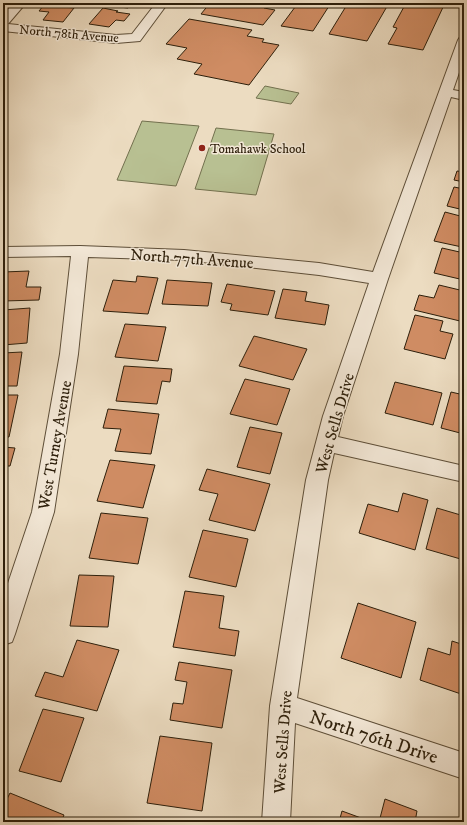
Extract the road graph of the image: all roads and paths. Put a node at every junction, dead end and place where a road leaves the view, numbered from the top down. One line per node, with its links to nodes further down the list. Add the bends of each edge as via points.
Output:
1 (20, 3): 3 (street)
2 (162, 3): 4 (street, North 78th Avenue, via 136,38 116,39)
3 (3, 22)
4 (3, 27)
5 (464, 40): 6 (street, West Sells Drive)
6 (455, 94): 9 (street, West Sells Drive)
7 (80, 251): 8 (street, North 77th Avenue); 9 (street, North 77th Avenue, via 184,255 319,269); 12 (street, West Turney Avenue, via 70,354 43,512)
8 (3, 252)
9 (379, 279): 10 (street, West Sells Drive, via 333,416)
10 (327, 443): 11 (street); 13 (street, West Sells Drive, via 317,480)
11 (464, 474)
12 (3, 634)
13 (283, 706): 14 (street, North 76th Drive); 15 (street, West Sells Drive)
14 (464, 766)
15 (276, 822)

